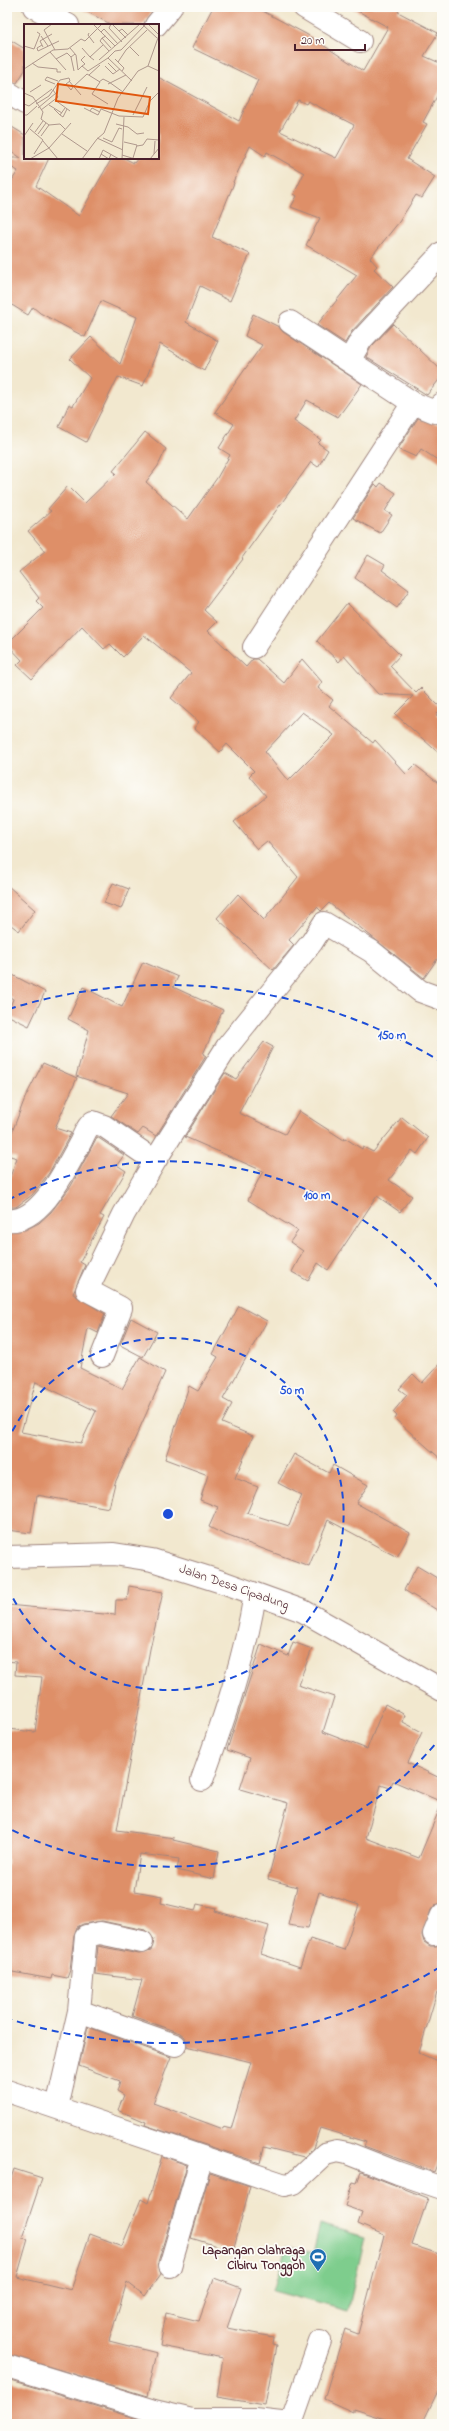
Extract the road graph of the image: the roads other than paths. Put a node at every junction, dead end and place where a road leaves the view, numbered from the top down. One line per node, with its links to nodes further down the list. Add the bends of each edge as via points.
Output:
1 (34, 7): 4 (street)
2 (171, 7): 5 (street)
3 (304, 7): 6 (street)
4 (66, 24)
5 (157, 24)
6 (360, 41)
7 (7, 92): 8 (street)
8 (24, 102)
9 (442, 253): 11 (street, via 361,340)
10 (290, 322): 11 (street)
11 (349, 361): 12 (street)
12 (413, 403): 13 (street); 14 (street)
13 (440, 411)
14 (254, 647)
15 (442, 999): 16 (street, via 420,991 371,951 324,923 312,942 227,1047)
16 (155, 1161): 17 (street, via 104,1126 93,1122 58,1180 33,1213 16,1221); 18 (street, via 124,1214 88,1290 121,1308)
17 (7, 1220)
18 (102, 1356)
19 (7, 1557): 20 (street, Jalan Desa Cipadung, via 114,1554 152,1560)
20 (255, 1594): 21 (street, Jalan Desa Cipadung, via 303,1611); 22 (street, via 233,1692)
21 (442, 1690)
22 (202, 1780)
23 (142, 1942): 24 (street, via 100,1933 86,1936)
24 (79, 2011): 25 (street); 27 (street)
25 (175, 2045)
26 (7, 2091): 27 (street)
27 (57, 2107): 28 (street)
28 (202, 2157): 29 (street, via 290,2185 325,2154 337,2151); 30 (street)
29 (442, 2188)
30 (170, 2266)
31 (320, 2341): 33 (street)
32 (7, 2366): 33 (street, via 154,2411 192,2420 255,2420)
33 (290, 2424)

